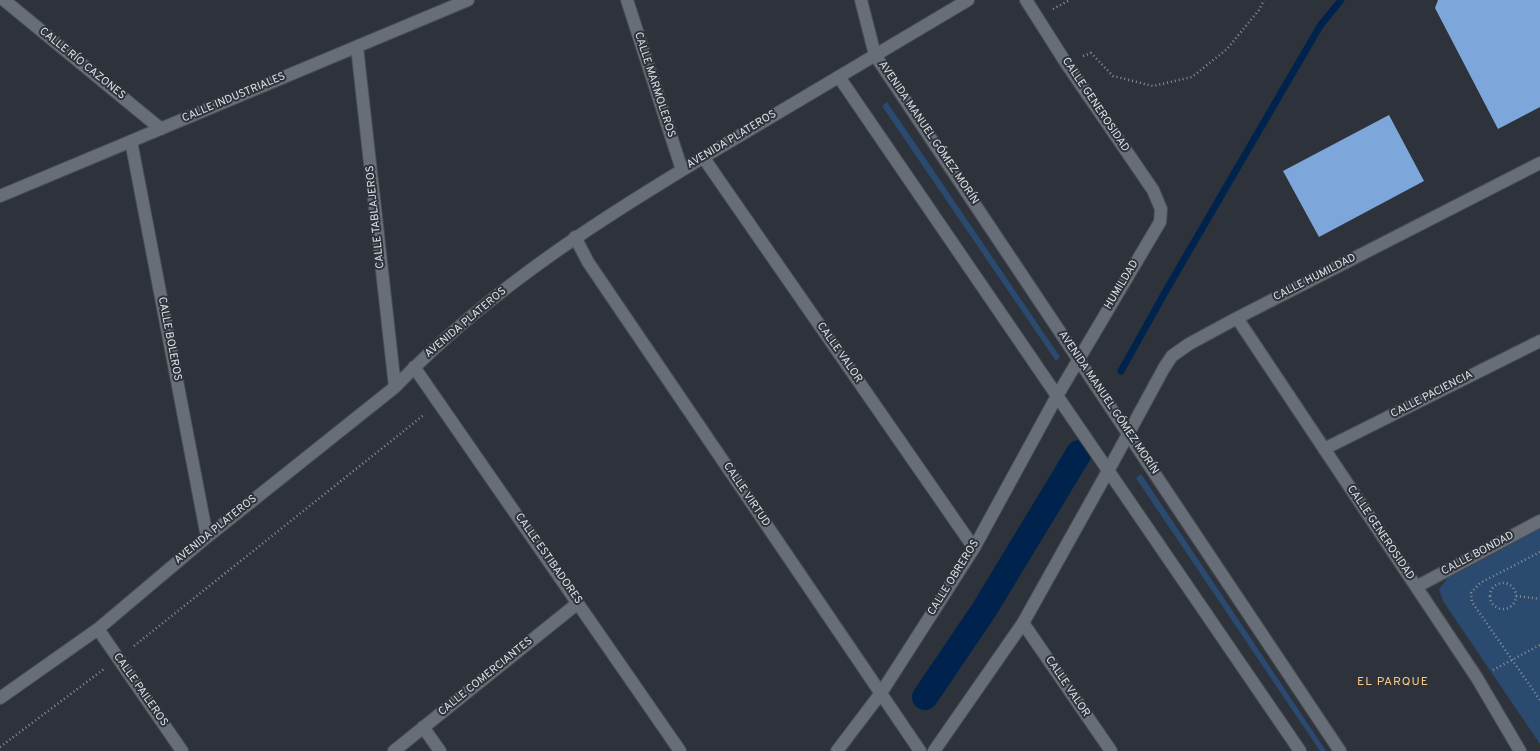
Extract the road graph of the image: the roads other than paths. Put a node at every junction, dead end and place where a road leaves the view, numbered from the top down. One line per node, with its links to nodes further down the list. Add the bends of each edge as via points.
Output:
1 (4, 0): 10 (street, CALLE RÍO CAZONES)
2 (468, 0): 7 (street, CALLE INDUSTRIALES)
3 (627, 0): 14 (street, CALLE MARMOLEROS)
4 (861, 0): 8 (street, AVENIDA MANUEL GÓMEZ MORÍN)
5 (968, 0): 8 (street, AVENIDA PLATEROS)
6 (1026, 1): 16 (street, CALLE GENEROSIDAD, via 1153,190)
7 (357, 47): 10 (street, CALLE INDUSTRIALES); 22 (street, CALLE TABLAJEROS)
8 (875, 55): 9 (street, AVENIDA PLATEROS); 20 (street, AVENIDA MANUEL GÓMEZ MORÍN)
9 (839, 77): 12 (street, AVENIDA PLATEROS); 23 (street)
10 (160, 129): 11 (street, CALLE INDUSTRIALES)
11 (131, 141): 15 (street, CALLE INDUSTRIALES); 28 (street, CALLE BOLEROS)
12 (703, 157): 14 (street, AVENIDA PLATEROS); 29 (street, CALLE VALOR)
13 (1540, 163): 18 (street, CALLE HUMILDAD)
14 (682, 170): 17 (street, AVENIDA PLATEROS)
15 (0, 196)
16 (1161, 209): 20 (street, HUMILDAD, via 1160,222)
17 (575, 237): 21 (street, AVENIDA PLATEROS, via 475,313); 34 (street, CALLE VIRTUD, via 588,262)
18 (1237, 318): 24 (street, CALLE HUMILDAD, via 1172,356); 25 (street, CALLE GENEROSIDAD)
19 (1540, 341): 25 (street, CALLE PACIENCIA)
20 (1078, 358): 23 (street, HUMILDAD); 24 (street, AVENIDA MANUEL GÓMEZ MORÍN)
21 (414, 367): 22 (street, AVENIDA PLATEROS); 31 (street, CALLE ESTIBADORES)
22 (395, 386): 28 (street, AVENIDA PLATEROS)
23 (1057, 396): 26 (street); 29 (street, CALLE OBREROS)
24 (1128, 434): 26 (street, CALLE HUMILDAD); 46 (street, AVENIDA MANUEL GÓMEZ MORÍN)
25 (1324, 449): 30 (street, CALLE GENEROSIDAD)
26 (1108, 471): 32 (street); 45 (street)
27 (1540, 521): 30 (street, CALLE BONDAD)
28 (207, 537): 33 (street, AVENIDA PLATEROS)
29 (974, 548): 34 (street, CALLE OBREROS)
30 (1416, 587): 47 (street, CALLE GENEROSIDAD, via 1477,678)
31 (578, 603): 36 (street, CALLE COMERCIANTES); 40 (street, CALLE ESTIBADORES)
32 (1024, 623): 43 (street); 44 (street, CALLE VALOR)
33 (98, 629): 35 (street, AVENIDA PLATEROS); 37 (street, CALLE PAILEROS)
34 (881, 693): 41 (street, CALLE OBREROS); 42 (street, CALLE VIRTUD)
35 (0, 698)
36 (423, 727): 38 (street, CALLE COMERCIANTES); 39 (street)
37 (182, 751)
38 (394, 751)
39 (440, 751)
40 (680, 751)
41 (837, 751)
42 (920, 751)
43 (934, 751)
44 (1110, 751)
45 (1300, 751)
46 (1340, 751)
47 (1520, 751)

